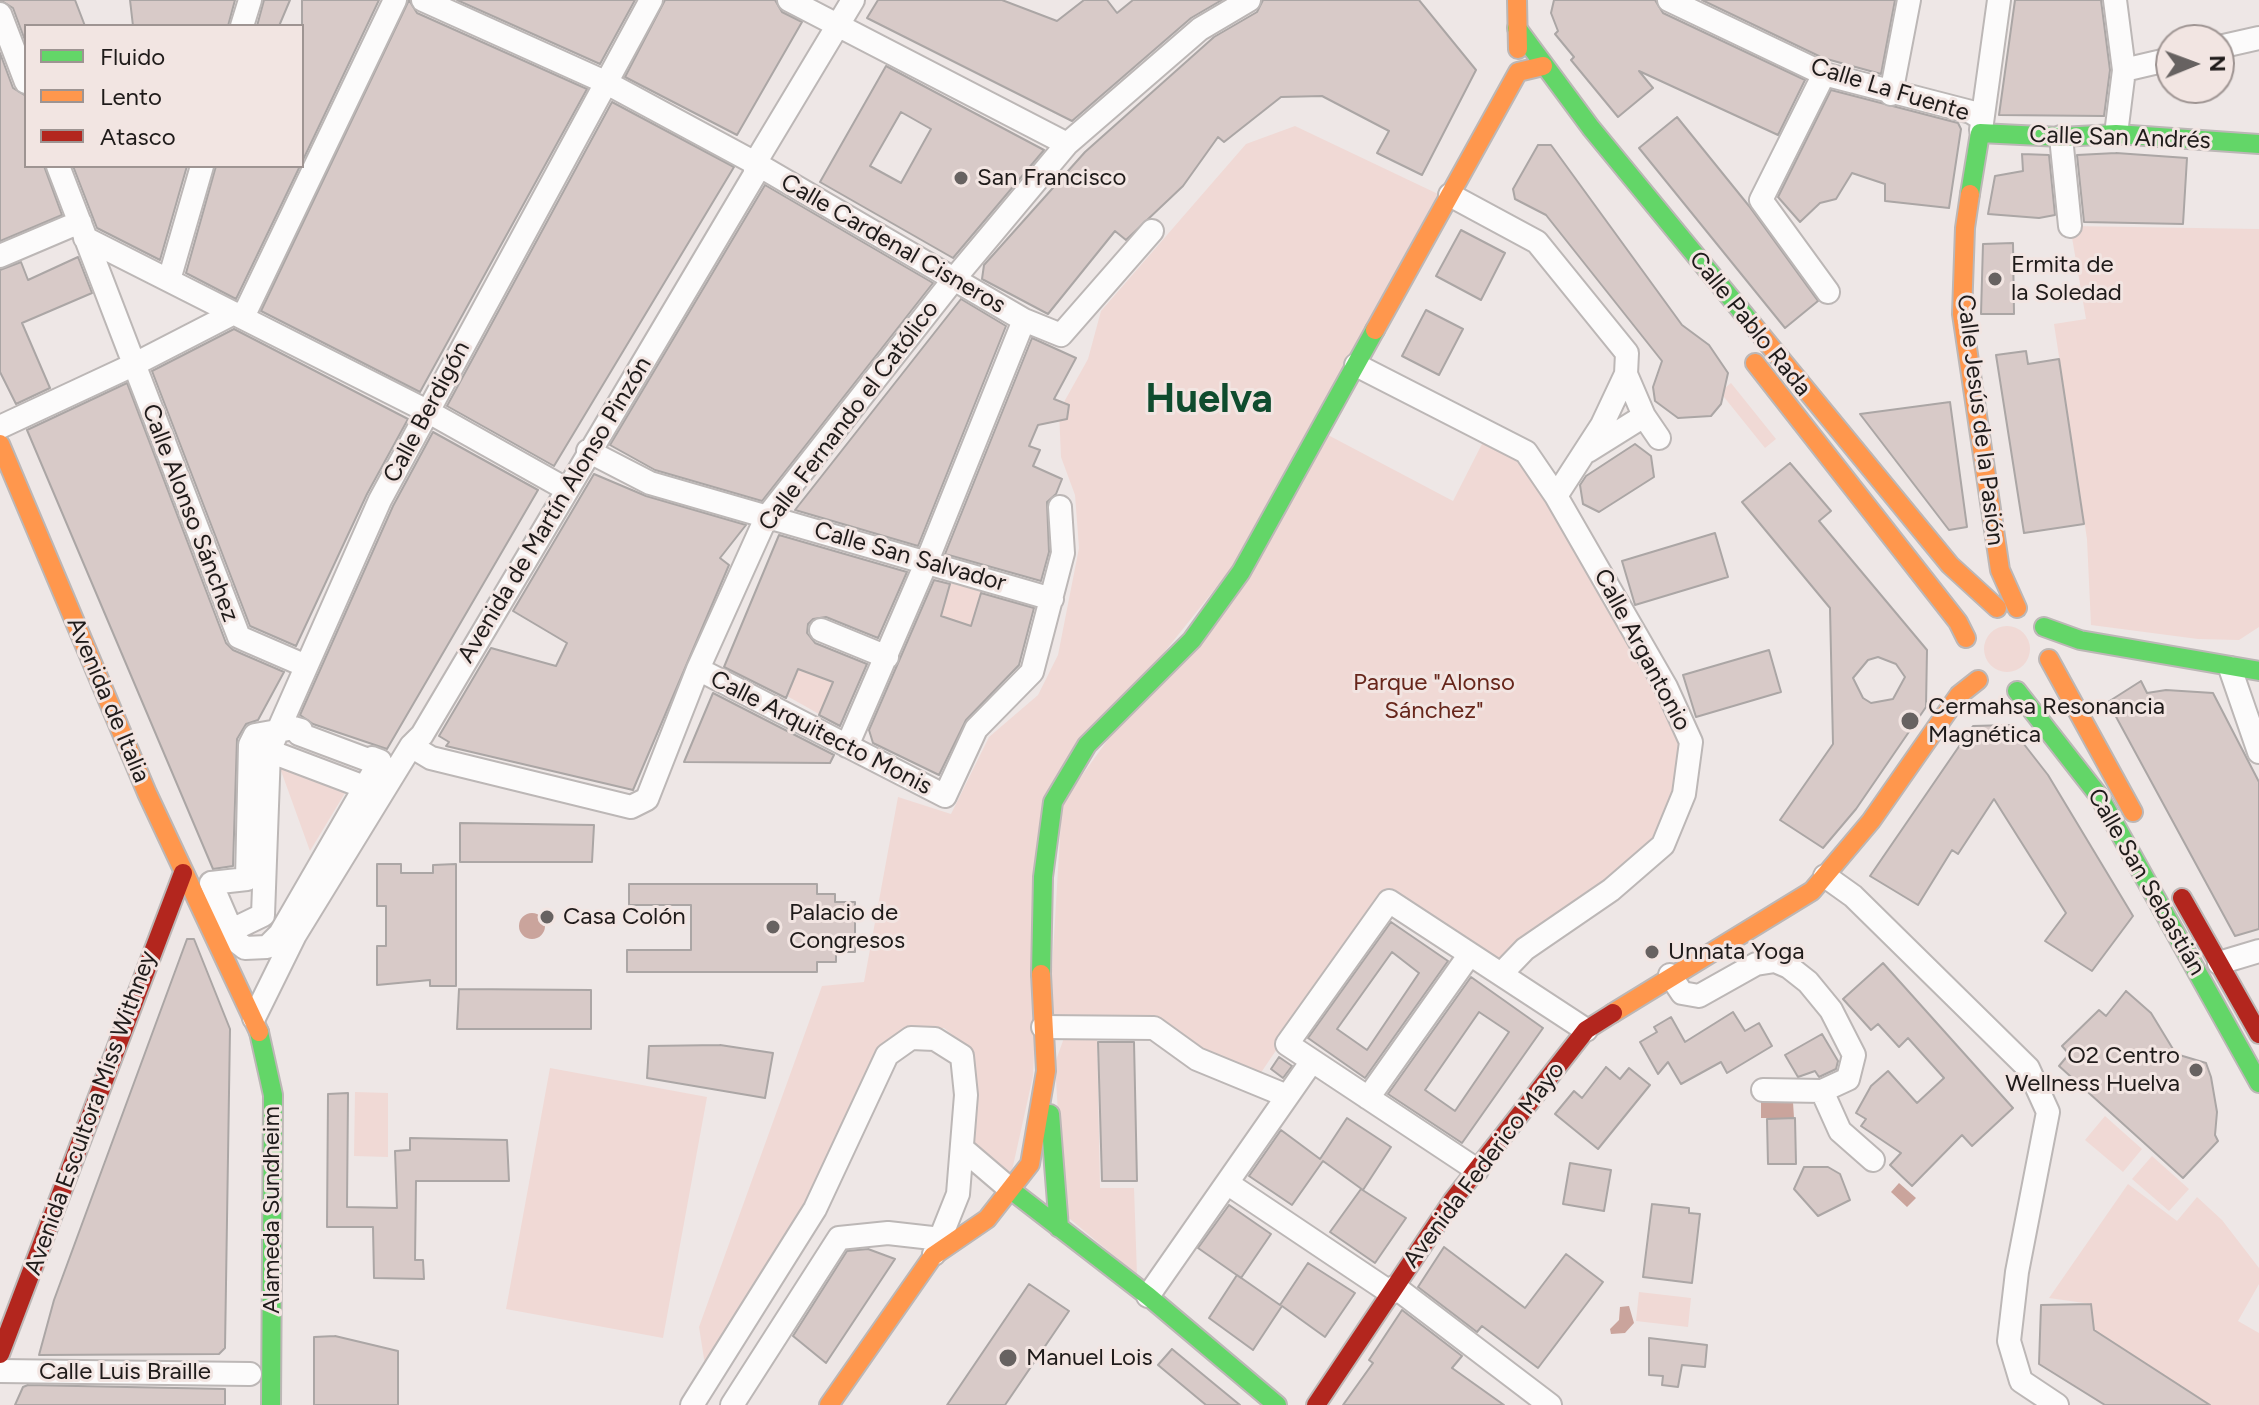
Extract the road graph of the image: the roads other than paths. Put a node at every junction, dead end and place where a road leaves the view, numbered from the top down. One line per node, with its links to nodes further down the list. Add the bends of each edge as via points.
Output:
1 (250, 0): 16 (street)
2 (395, 0): 46 (street)
3 (423, 0): 27 (street, Calle Cardenal Cisneros)
4 (651, 0): 27 (street, Calle Berdigón)
5 (789, 0): 17 (street)
6 (853, 0): 17 (street, Avenida de Martín Alonso Pinzón)
7 (1249, 0): 33 (street, Calle Fernando el Católico, via 1200,29)
8 (1501, 0): 18 (street)
9 (1517, 0): 18 (street)
10 (1532, 0): 18 (street)
11 (1669, 0): 25 (street, Calle La Fuente)
12 (1909, 0): 29 (street)
13 (1999, 0): 30 (street)
14 (2115, 0): 23 (street)
15 (0, 14): 26 (street)
16 (243, 24)
17 (840, 24): 33 (street); 35 (street, Avenida de Martín Alonso Pinzón)
18 (1517, 28): 22 (street, Calle Pablo Rada); 24 (street)
19 (2259, 38): 20 (street)
20 (2235, 43)
21 (2155, 63): 23 (street)
22 (1543, 66): 24 (street); 65 (street, Calle Pablo Rada, via 1716,297 1950,565)
23 (2124, 70): 31 (street)
24 (1518, 72): 28 (street); 38 (street)
25 (1824, 74): 29 (street, Calle La Fuente); 45 (street, via 1761,200)
26 (24, 77)
27 (605, 82): 35 (street, Calle Cardenal Cisneros); 52 (street, Calle Berdigón)
28 (1535, 92)
29 (1891, 94): 30 (street, Calle La Fuente, via 1971,112)
30 (1981, 126): 32 (street, Calle San Andrés); 66 (street, Calle Jesús de la Pasión, via 1965,228 1962,314 2000,570)
31 (2116, 134): 32 (street, Calle San Andrés); 34 (street, Calle San Andrés)
32 (2061, 137): 39 (street)
33 (1067, 144): 43 (street, Calle Fernando el Católico)
34 (2259, 144)
35 (755, 163): 43 (street, Calle Cardenal Cisneros); 57 (street, Avenida de Martín Alonso Pinzón, via 755,174)
36 (59, 168): 40 (street, Calle Alonso Sánchez)
37 (201, 168): 44 (street)
38 (1450, 195): 50 (street); 51 (street, via 1537,242 1627,353)
39 (2070, 226)
40 (82, 230): 42 (street); 44 (street); 49 (street, Calle Alonso Sánchez)
41 (1152, 231): 47 (street, Calle Cardenal Cisneros, via 1061,335)
42 (0, 256)
43 (954, 279): 47 (street, Calle Cardenal Cisneros); 62 (street, Calle Fernando el Católico)
44 (169, 280): 46 (street)
45 (1828, 292)
46 (238, 315): 49 (street); 52 (street)
47 (1024, 320): 63 (street)
48 (1746, 351): 69 (street, Calle Pablo Rada)
49 (133, 365): 54 (street); 73 (street, Calle Alonso Sánchez, via 239,637)
50 (1356, 365): 60 (street, Calle Argantonio, via 1526,452); 97 (street, via 1241,572 1192,640 1087,745 1053,802 1043,877)
51 (1626, 374): 53 (street); 58 (street)
52 (427, 411): 59 (street); 73 (street, Calle Berdigón, via 380,500)
53 (1644, 416): 55 (street); 58 (street)
54 (0, 427)
55 (1659, 438)
56 (0, 444): 85 (street, Avenida de Italia)
57 (588, 451): 59 (street, Avenida de Martín Alonso Pinzón); 62 (street, Calle San Salvador, via 650,483)
58 (1583, 454): 60 (street)
59 (566, 489): 80 (street, Avenida de Martín Alonso Pinzón)
60 (1556, 496): 94 (street, Calle Argantonio, via 1666,687 1691,742 1684,794 1663,845 1611,890 1525,949)
61 (1060, 507): 64 (street, via 1063,553)
62 (766, 518): 63 (street, Calle San Salvador); 75 (street, Calle Fernando el Católico)
63 (927, 561): 64 (street, Calle San Salvador); 71 (street)
64 (1052, 599): 81 (street, Calle Arquitecto Monis, via 1032,672 976,729 945,796)
65 (1997, 608): 66 (street); 69 (street, via 1978,619)
66 (2017, 608): 67 (street)
67 (2044, 627): 70 (street); 72 (street)
68 (821, 630): 71 (street)
69 (1966, 638): 78 (street, via 1967,661)
70 (2080, 640): 74 (street); 77 (street)
71 (887, 657): 81 (street)
72 (2049, 659): 77 (street, Calle San Sebastián); 78 (street, via 2038,680)
73 (306, 666): 79 (street, Calle Berdigón)
74 (2230, 668): 76 (street); 82 (street)
75 (698, 669): 80 (street, Calle Fernando el Católico, via 647,799 631,807 431,758); 81 (street, Calle Arquitecto Monis)
76 (2259, 671)
77 (2064, 681): 84 (street, Calle San Sebastián)
78 (1996, 688): 86 (street, Avenida Federico Mayo, via 1959,695 1871,821); 102 (street, Calle San Sebastián, via 2099,796)
79 (273, 741): 83 (street); 83 (street, via 294,728 380,761); 83 (street, via 255,735 250,745 247,879 211,883 236,941 245,948 267,947 280,934); 88 (street, via 263,915)
80 (411, 746): 89 (street, Avenida de Martín Alonso Pinzón)
81 (847, 746)
82 (2259, 752)
83 (366, 788)
84 (2139, 824)
85 (183, 873): 91 (street, Avenida de Italia); 117 (street, Avenida Escultora Miss Withney)
86 (1825, 876): 95 (street, Avenida Federico Mayo, via 1812,891); 127 (street, via 1853,896 2028,1068 2048,1112 2009,1341 2021,1381)
87 (2171, 879): 93 (street, Calle San Sebastián)
88 (234, 929)
89 (291, 943): 91 (street, via 260,954); 96 (street, Avenida de Martín Alonso Pinzón)
90 (2259, 951): 93 (street)
91 (224, 953): 96 (street, Alameda Sundheim)
92 (1470, 954): 94 (street); 100 (street, via 1389,901 1287,1044); 106 (street)
93 (2219, 963): 99 (street, Calle San Sebastián)
94 (1501, 974): 98 (street)
95 (1670, 975): 98 (street, Avenida Federico Mayo); 104 (street, via 1682,993 1699,996 1756,964 1775,961 1789,967 1831,1010 1854,1055 1848,1079)
96 (254, 1018): 107 (street, Alameda Sundheim); 120 (street, Alameda Sundheim, via 270,1063 273,1095)
97 (1043, 1027): 101 (street); 105 (street, via 1154,1028 1197,1059)
98 (1586, 1030): 110 (street, Avenida Federico Mayo)
99 (2259, 1034)
100 (1312, 1061): 105 (street); 106 (street)
101 (1046, 1071): 112 (street, via 1030,1164); 113 (street)
102 (2259, 1083)
103 (1763, 1090): 104 (street)
104 (1822, 1091): 109 (street, via 1840,1131)
105 (1287, 1096): 111 (street)
106 (1368, 1098): 110 (street)
107 (254, 1099)
108 (963, 1149): 112 (street); 114 (street, via 958,1194); 121 (street, via 962,1056 935,1039 911,1038 887,1055 815,1209)
109 (1873, 1160)
110 (1477, 1170): 115 (street, Avenida Federico Mayo)
111 (1227, 1183): 115 (street); 116 (street)
112 (1011, 1190): 113 (street); 114 (street, via 987,1219)
113 (1059, 1228): 116 (street)
114 (937, 1247): 122 (street, via 888,1233 839,1238); 123 (street)
115 (1393, 1290): 125 (street, Avenida Federico Mayo); 126 (street)
116 (1148, 1296): 124 (street)
117 (0, 1354)
118 (0, 1371): 119 (street, Calle Luis Braille)
119 (250, 1374)
120 (271, 1405)
121 (692, 1405)
122 (732, 1405)
123 (829, 1405)
124 (1277, 1405)
125 (1316, 1405)
126 (1550, 1405)
127 (2057, 1405)

